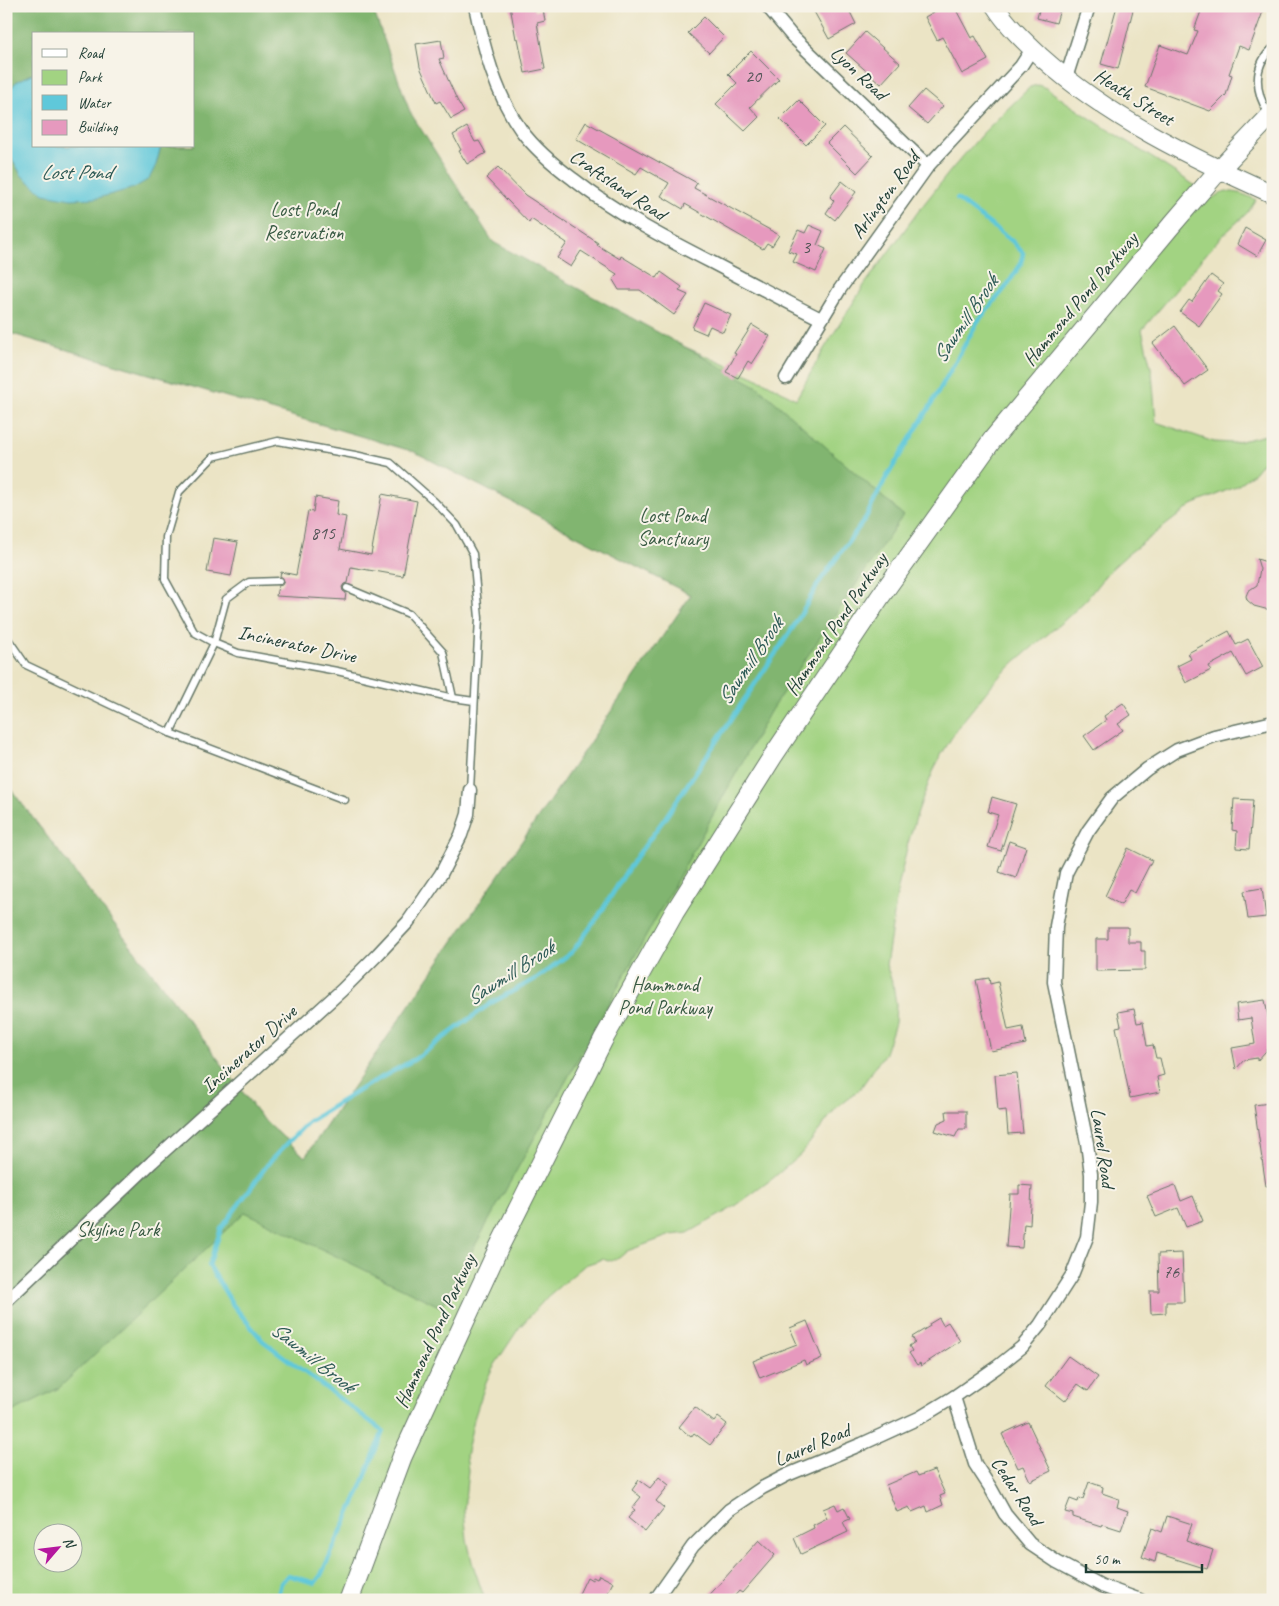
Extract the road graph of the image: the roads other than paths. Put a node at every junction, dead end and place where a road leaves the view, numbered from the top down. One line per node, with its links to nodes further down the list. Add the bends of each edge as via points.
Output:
1 (475, 6): 12 (street, Craftsland Road, via 488,61 509,112 532,143 556,166 609,206 661,237)
2 (767, 6): 9 (street, Lyon Road, via 792,36)
3 (995, 6): 6 (street, Heath Street)
4 (1089, 6): 7 (street)
5 (1273, 48): 8 (lane, via 1265,55 1258,83 1260,96)
6 (1032, 49): 7 (street, Heath Street); 9 (street, Arlington Road, via 1021,66)
7 (1066, 78): 10 (street, Heath Street, via 1146,133)
8 (1272, 115): 10 (main road, Hammond Pond Parkway)
9 (928, 166): 12 (street, Arlington Road)
10 (1219, 170): 11 (street, Heath Street); 26 (main road, Hammond Pond Parkway, via 993,439 880,597 773,756 674,913 604,1040 498,1247 402,1457)
11 (1273, 194)
12 (821, 319): 13 (street, Arlington Road)
13 (786, 378)
14 (279, 581): 17 (lane, via 249,582 226,599)
15 (347, 588): 18 (lane, via 409,614 443,652)
16 (6, 636): 21 (lane, via 26,665)
17 (214, 643): 18 (lane, Incinerator Drive, via 238,653); 19 (lane, Incinerator Drive, via 194,632 165,579 166,537 179,492 213,457 278,441 391,463 458,526 473,554 480,618); 21 (lane)
18 (453, 698): 19 (lane, Incinerator Drive)
19 (474, 701): 22 (lane, Incinerator Drive)
20 (1273, 722): 25 (street, Laurel Road, via 1214,736 1178,750 1146,769 1112,798 1088,831 1066,873 1056,926 1054,982 1091,1174 1087,1237 1072,1275 1022,1347)
21 (170, 733): 23 (lane)
22 (470, 790): 24 (street, Incinerator Drive, via 462,835 441,874 408,922 342,990 152,1162)
23 (345, 800)
24 (6, 1301)
25 (954, 1397): 27 (street, Laurel Road, via 921,1417 787,1475 729,1510 693,1546); 28 (street, Cedar Road, via 975,1464 1005,1514 1030,1544 1102,1586)
26 (348, 1600)
27 (655, 1600)
28 (1140, 1600)

